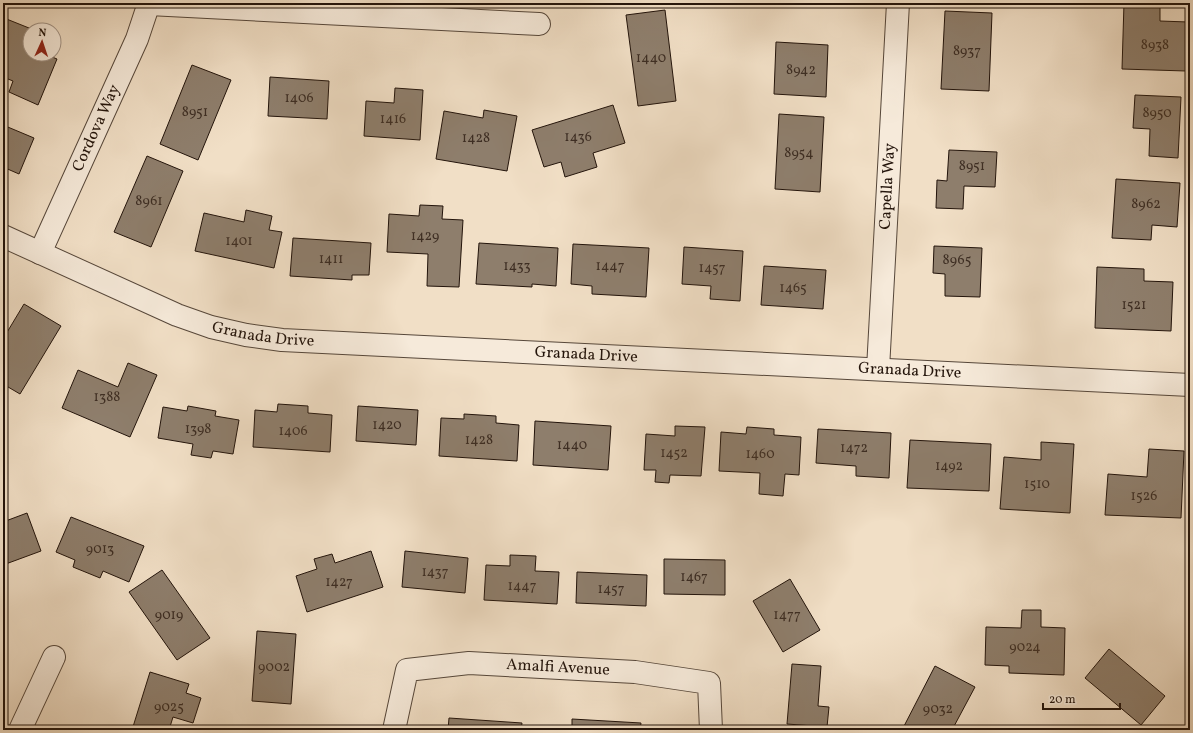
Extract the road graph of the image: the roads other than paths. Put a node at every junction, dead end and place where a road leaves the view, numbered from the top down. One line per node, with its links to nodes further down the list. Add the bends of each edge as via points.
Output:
1 (898, 3): 6 (street, Capella Way)
2 (149, 4): 3 (street); 5 (street, Cordova Way, via 137,39)
3 (539, 24)
4 (3, 236): 5 (street, Granada Drive)
5 (40, 253): 6 (street, Granada Drive, via 177,315 210,327 282,340)
6 (878, 369): 7 (street, Granada Drive)
7 (1190, 385)
8 (54, 657): 9 (street)
9 (20, 730)
10 (394, 730): 11 (street, Amalfi Avenue, via 407,670 469,663 635,672 708,683)
11 (711, 730)

